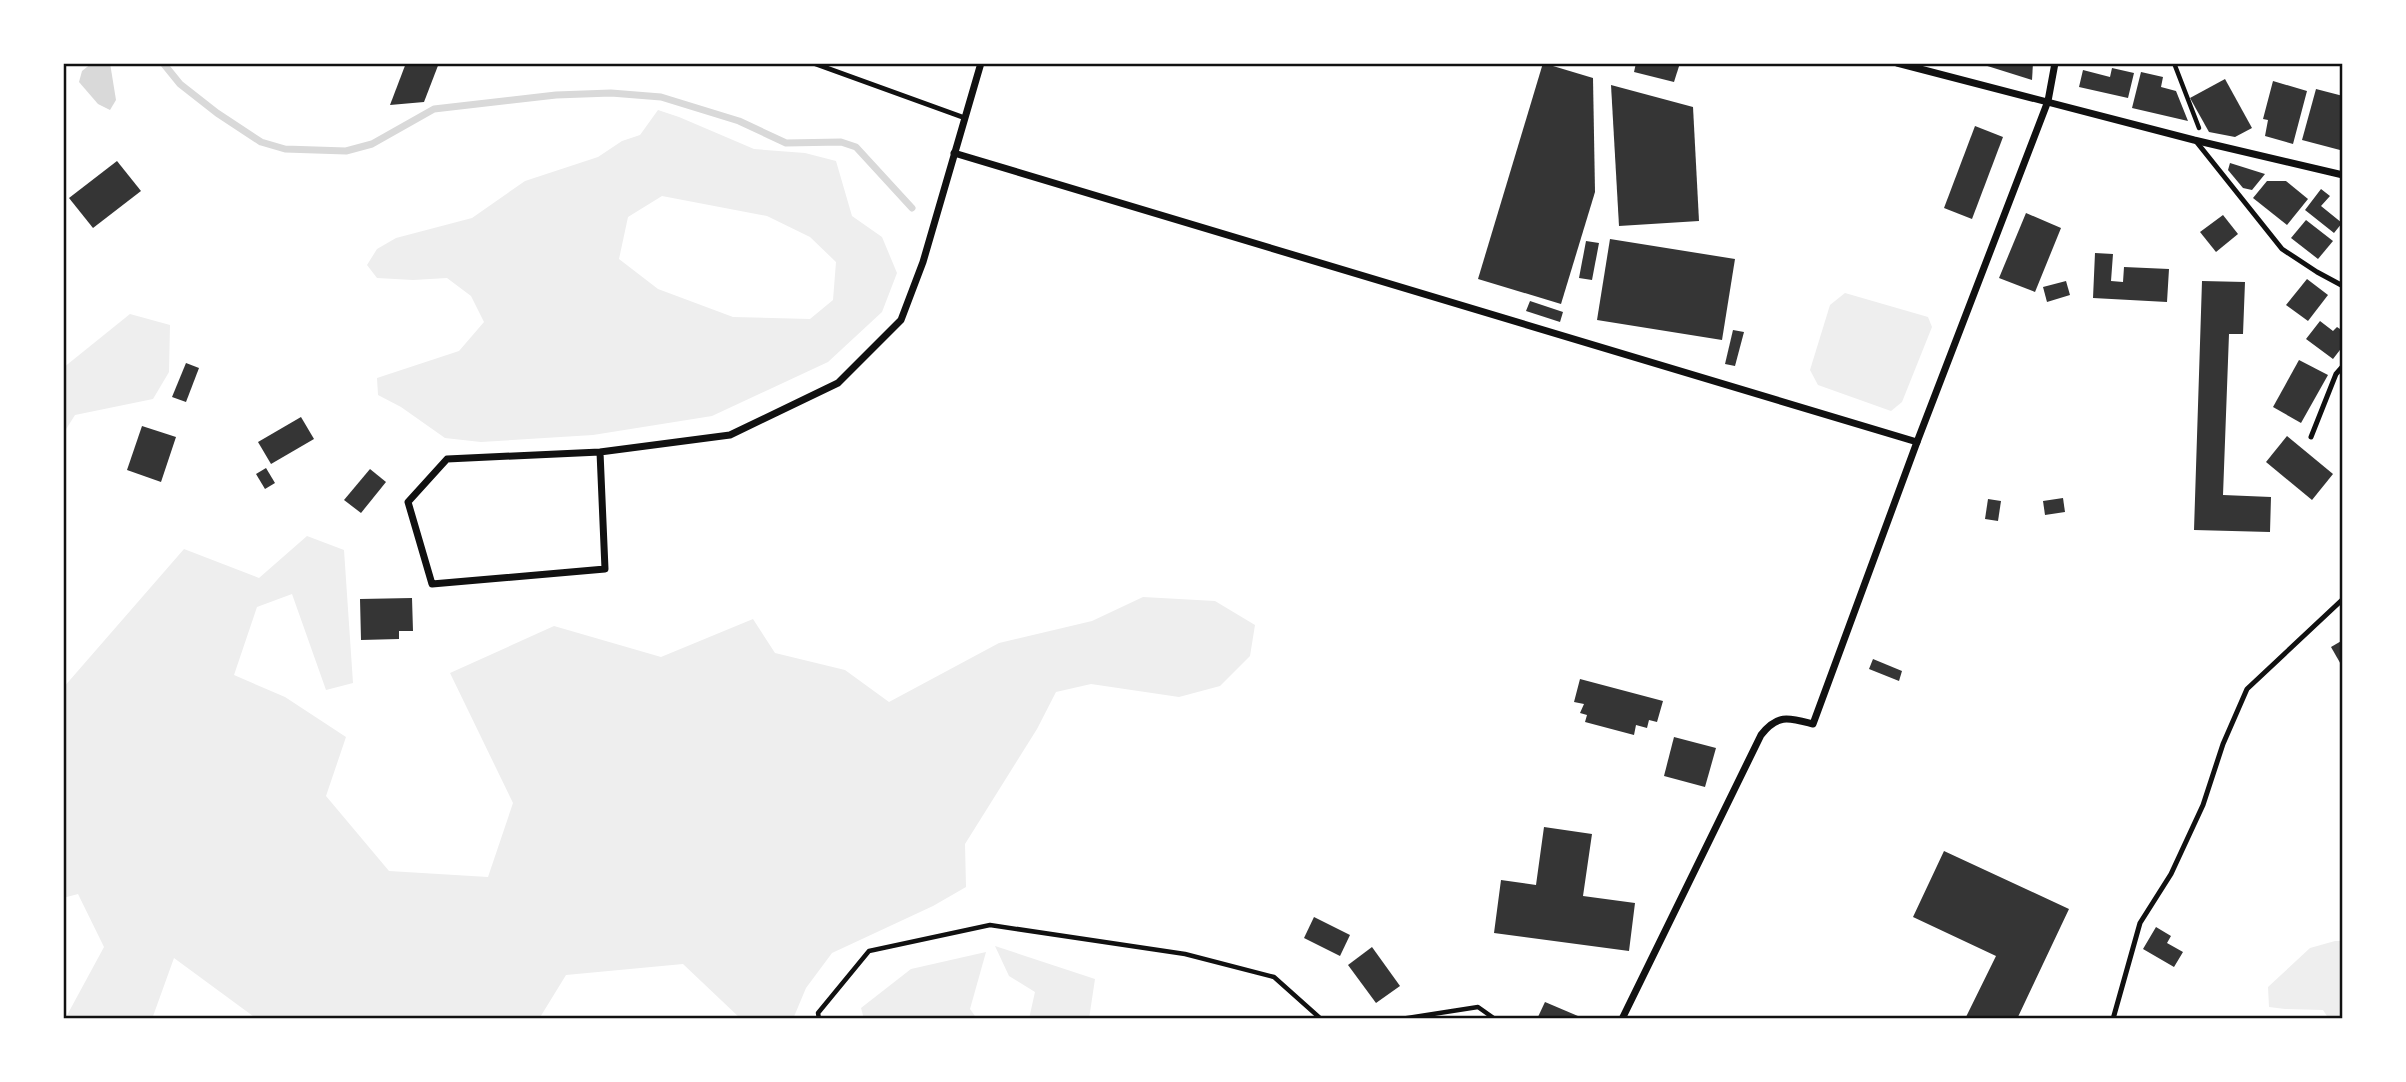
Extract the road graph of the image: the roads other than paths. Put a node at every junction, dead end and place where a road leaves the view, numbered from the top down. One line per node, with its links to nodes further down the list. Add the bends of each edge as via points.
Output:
1 (813, 63): 6 (lane)
2 (981, 63): 6 (street)
3 (1897, 63): 5 (street)
4 (2055, 63): 5 (street)
5 (2048, 101): 7 (street); 13 (street)
6 (965, 118): 8 (street)
7 (2194, 140): 9 (street); 10 (lane, via 2283,248)
8 (954, 153): 13 (street); 14 (street, via 901,320 838,383 730,435)
9 (2343, 175)
10 (2343, 286)
11 (2343, 366): 12 (lane)
12 (2311, 437)
13 (1917, 442): 16 (street, via 1813,724 1787,718 1770,724 1761,735)
14 (600, 452): 14 (street, via 605,569 432,584 408,502 447,459)
15 (2343, 599): 17 (lane, via 2247,689 2198,817 2171,874 2140,923)
16 (1622, 1019)
17 (2113, 1019)

